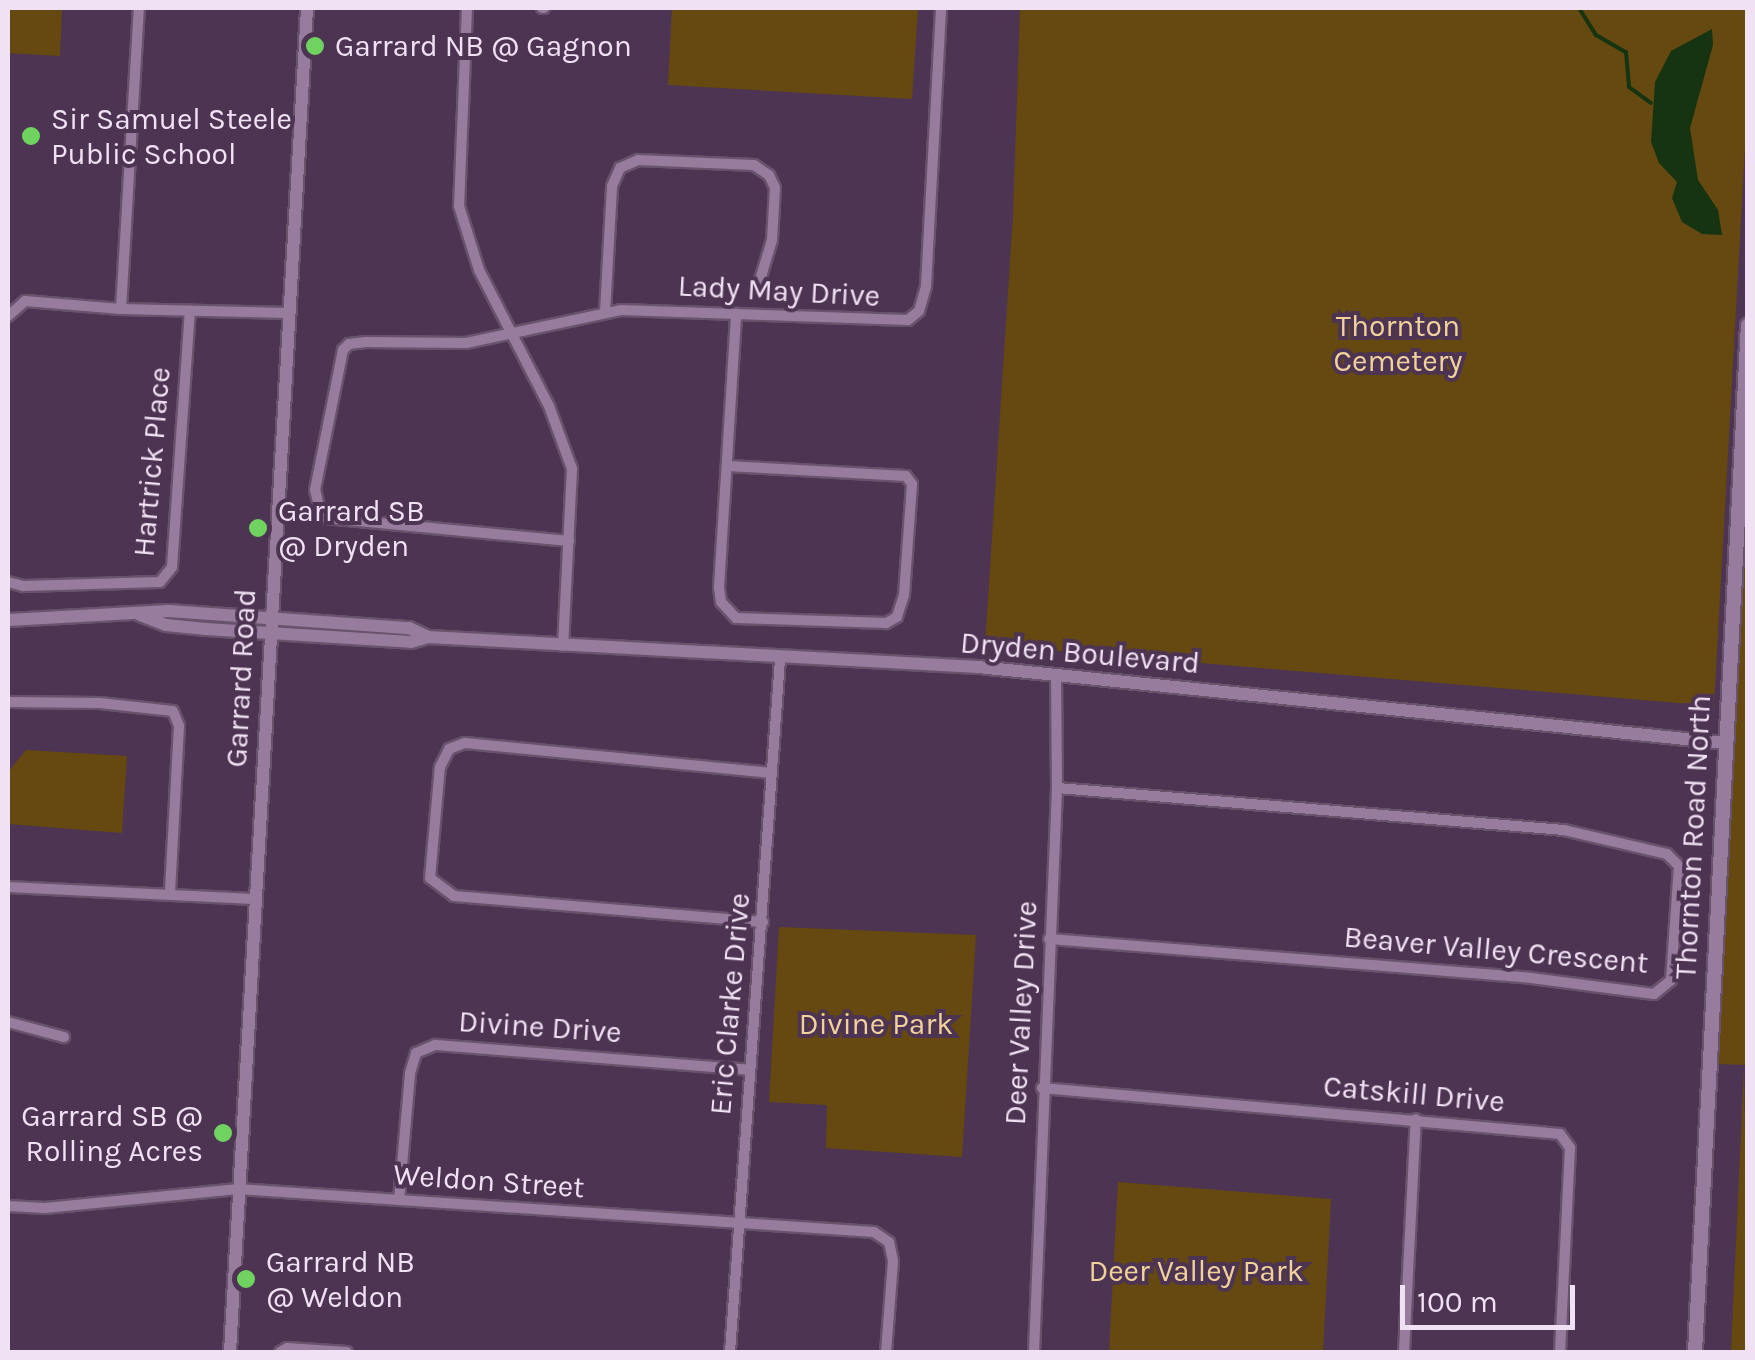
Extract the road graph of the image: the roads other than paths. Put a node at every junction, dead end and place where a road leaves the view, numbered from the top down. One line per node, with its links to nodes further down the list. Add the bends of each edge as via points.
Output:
1 (138, 8): 6 (street)
2 (308, 8): 9 (street, Garrard Road)
3 (466, 8): 13 (street, via 459,206 479,270)
4 (941, 8): 10 (street, Lady May Drive, via 926,286 919,311 888,322)
5 (760, 280): 8 (street, via 772,240 775,188 769,175 754,166 638,160 620,168 612,186)
6 (121, 309): 7 (street); 11 (street, via 25,301)
7 (190, 311): 9 (street); 16 (street, Hartrick Place, via 172,567 160,582)
8 (605, 312): 10 (street, Lady May Drive); 13 (street, Lady May Drive)
9 (290, 313): 18 (street, Garrard Road)
10 (736, 314): 14 (street)
11 (8, 316)
12 (1748, 325): 23 (main road, Thornton Road North)
13 (511, 333): 15 (street, via 572,469); 15 (street, Lady May Drive, via 466,343 349,344 322,446 316,501 326,518 351,523)
14 (728, 466): 14 (street, via 719,587 726,610 736,618 831,623 897,617 912,484 906,476)
15 (568, 542): 19 (street)
16 (8, 582)
17 (8, 620): 18 (street, Dryden Boulevard, via 140,615 166,624)
18 (269, 626): 19 (street, Dryden Boulevard, via 409,628 428,638); 28 (street, Garrard Road)
19 (563, 646): 20 (street, Dryden Boulevard)
20 (780, 659): 21 (street, Dryden Boulevard); 24 (street, Eric Clarke Drive)
21 (1056, 676): 23 (street, Dryden Boulevard); 25 (street, Deer Valley Drive)
22 (8, 702): 27 (street, via 174,711)
23 (1725, 743): 48 (main road, Thornton Road North)
24 (770, 773): 29 (street, Eric Clarke Drive); 29 (street, via 466,743 449,749 440,766 430,878 454,896)
25 (1056, 788): 30 (street, Deer Valley Drive); 30 (street, Beaver Valley Crescent, via 1564,830 1667,854 1678,866 1670,980 1654,994)
26 (8, 887): 27 (street)
27 (170, 892): 28 (street)
28 (254, 899): 36 (street, Garrard Road)
29 (763, 922): 33 (street, Eric Clarke Drive)
30 (1049, 939): 34 (street, Deer Valley Drive)
31 (8, 1022): 32 (street)
32 (64, 1037)
33 (750, 1070): 37 (street, Divine Drive, via 435,1045 416,1052); 39 (street, Eric Clarke Drive)
34 (1042, 1088): 35 (street, Catskill Drive); 45 (street, Deer Valley Drive)
35 (1416, 1119): 46 (street); 47 (street, Catskill Drive, via 1545,1130 1560,1134 1570,1148)
36 (238, 1188): 37 (street, Weldon Street); 38 (street, Weldon Street); 40 (street, Garrard Road)
37 (400, 1200): 39 (street, Weldon Street)
38 (8, 1206)
39 (737, 1223): 43 (street, Eric Clarke Drive); 44 (street, Weldon Street, via 874,1232 889,1242)
40 (230, 1352)
41 (280, 1352): 42 (street)
42 (348, 1352)
43 (730, 1352)
44 (886, 1352)
45 (1034, 1352)
46 (1404, 1352)
47 (1560, 1352)
48 (1695, 1352)

